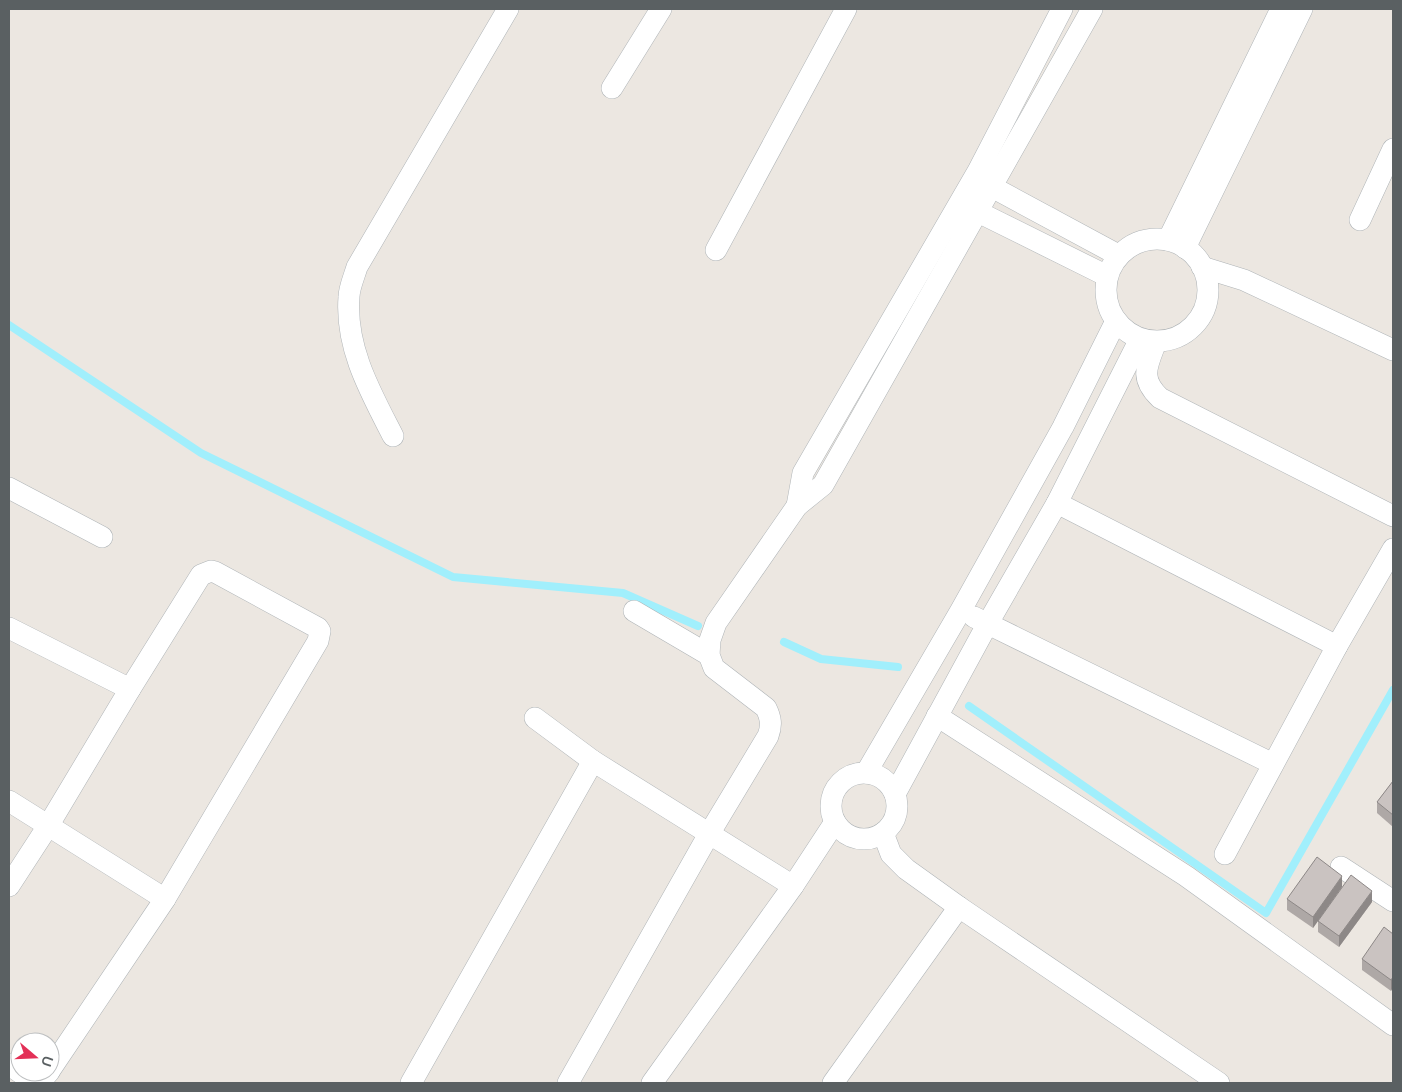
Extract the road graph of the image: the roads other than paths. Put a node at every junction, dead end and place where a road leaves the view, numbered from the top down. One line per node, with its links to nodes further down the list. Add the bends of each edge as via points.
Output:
1 (508, 9): 21 (street, via 357,267 348,296 350,328 360,370)
2 (660, 9): 8 (street)
3 (846, 9): 14 (street)
4 (1062, 9): 10 (street)
5 (1092, 9): 10 (street)
6 (1281, 9): 13 (street)
7 (1302, 9): 13 (street)
8 (612, 88)
9 (1393, 149): 12 (street)
10 (983, 181): 11 (street); 15 (street)
11 (969, 208): 17 (street); 32 (street, via 804,473 797,506 716,623)
12 (1360, 220)
13 (1177, 244): 15 (street, via 1158,239 1140,242); 16 (street, via 1193,254)
14 (716, 250)
15 (1118, 255): 17 (street)
16 (1202, 267): 19 (street, via 1208,290 1198,321 1172,340); 20 (street, via 1244,280)
17 (1107, 276): 18 (street, via 1107,304)
18 (1116, 321): 19 (street, via 1126,332); 27 (street, via 1063,426)
19 (1148, 341): 23 (street); 24 (street, via 1146,376 1151,389 1160,398)
20 (1393, 350)
21 (393, 436)
22 (9, 488): 25 (street)
23 (1057, 503): 29 (street); 31 (street)
24 (1393, 516)
25 (102, 537)
26 (1393, 549): 31 (street)
27 (960, 610): 29 (street); 38 (street)
28 (634, 611): 32 (street)
29 (988, 623): 34 (street); 37 (street)
30 (9, 628): 33 (street)
31 (1337, 646): 37 (street)
32 (709, 656): 44 (street, via 714,668 766,708 771,717 771,727)
33 (130, 689): 42 (street); 49 (street, via 202,575 211,571 320,631 318,641)
34 (937, 716): 39 (street); 52 (street, via 1186,876)
35 (535, 718): 36 (street)
36 (593, 760): 44 (street); 54 (street)
37 (1273, 764): 45 (street)
38 (866, 773): 39 (street, via 882,778); 41 (street, via 851,776 835,791 832,812)
39 (896, 794): 43 (street, via 896,816)
40 (9, 801): 42 (street)
41 (835, 822): 43 (street, via 854,838 873,838); 48 (street)
42 (48, 826): 47 (street); 49 (street)
43 (883, 833): 51 (street, via 892,854 906,869)
44 (709, 834): 48 (street); 55 (street)
45 (1225, 854)
46 (1341, 867): 50 (street)
47 (9, 886)
48 (792, 886): 56 (street)
49 (165, 900): 53 (street)
50 (1393, 901)
51 (959, 907): 57 (street); 58 (street)
52 (1393, 1025)
53 (60, 1055)
54 (411, 1083)
55 (568, 1083)
56 (652, 1083)
57 (832, 1083)
58 (1219, 1083)

